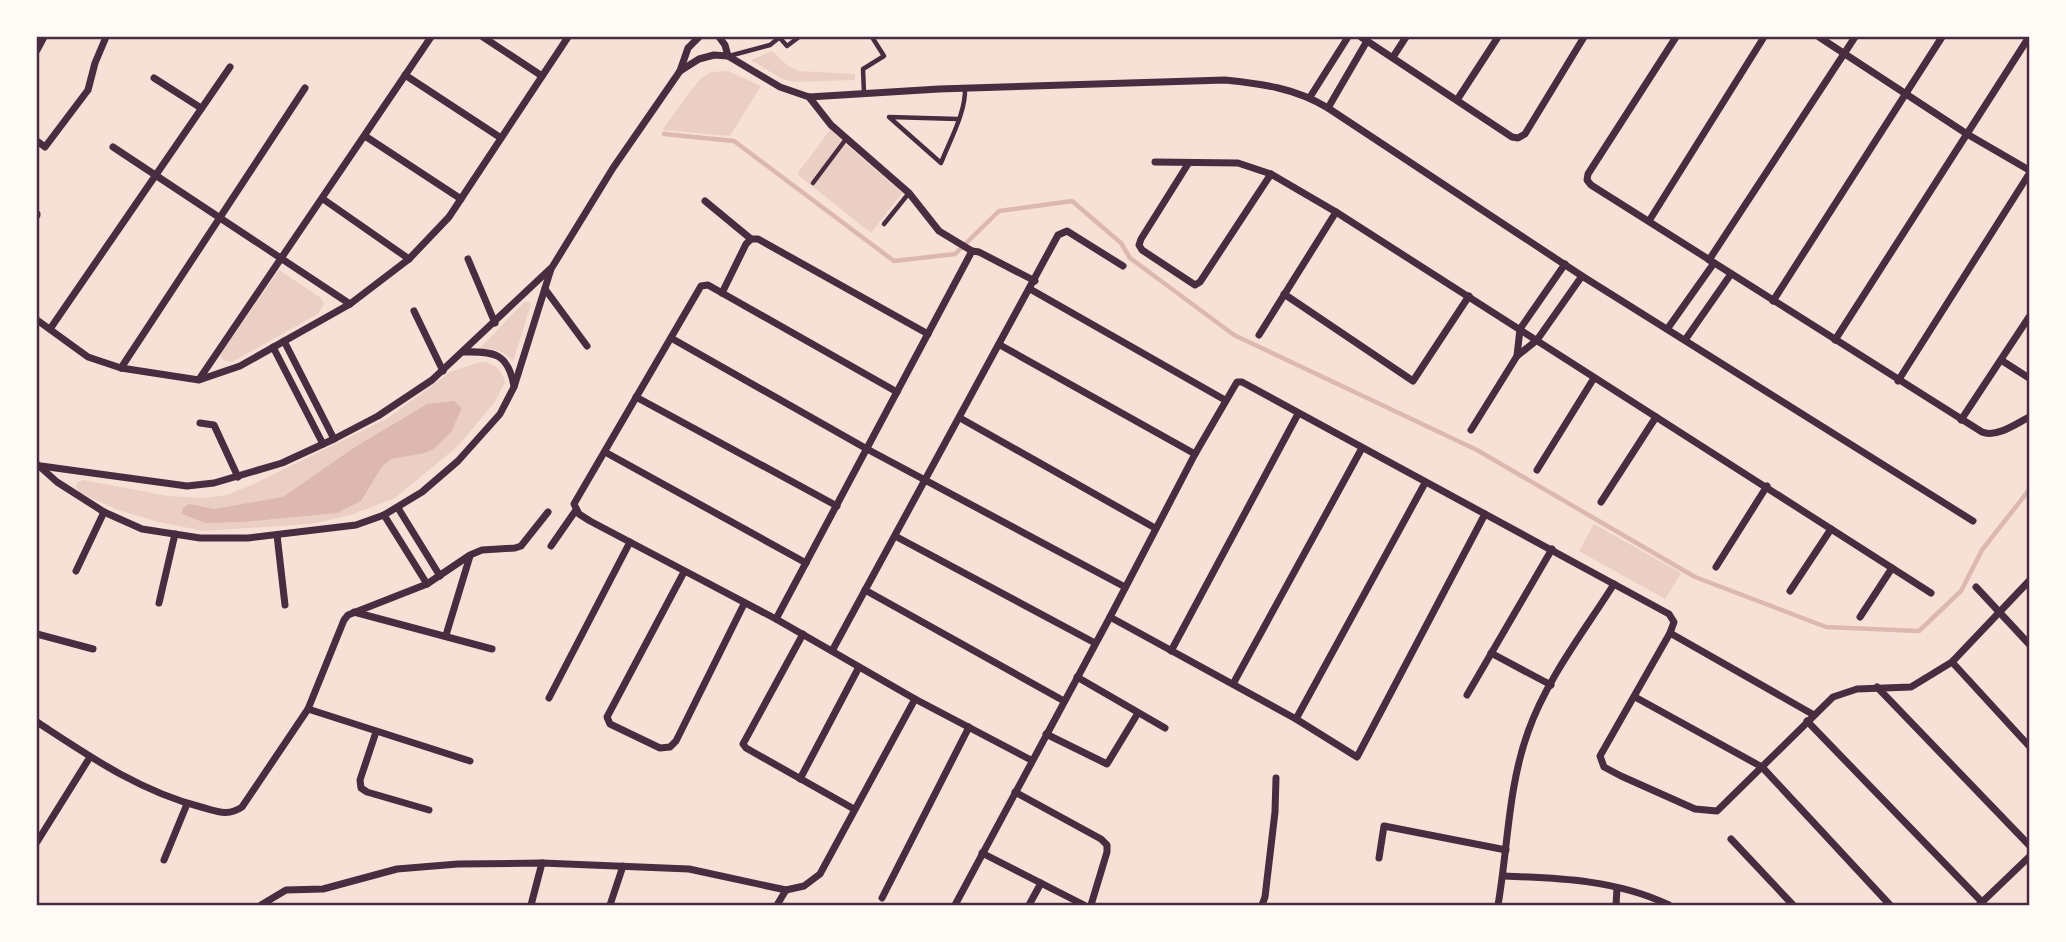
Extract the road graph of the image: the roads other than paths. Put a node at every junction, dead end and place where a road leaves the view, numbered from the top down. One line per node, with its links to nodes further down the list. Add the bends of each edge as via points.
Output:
1 (44, 37): 22 (street)
2 (106, 37): 45 (street, via 88,90 45,147)
3 (431, 37): 28 (street)
4 (483, 37): 29 (street)
5 (568, 37): 29 (street)
6 (699, 37): 27 (street, via 688,48)
7 (719, 37): 24 (street)
8 (779, 37): 9 (lane, via 787,46); 24 (lane, via 770,45)
9 (799, 37)
10 (872, 37): 33 (lane, via 884,56 863,69)
11 (1348, 37): 36 (street)
12 (1406, 37): 25 (street)
13 (1498, 37): 37 (street)
14 (1584, 37): 37 (street, via 1525,134 1518,138)
15 (1676, 37): 59 (street, via 1587,180)
16 (1765, 37): 59 (street)
17 (1819, 37): 23 (street)
18 (1855, 37): 23 (street)
19 (1942, 37): 34 (street)
20 (2029, 37): 41 (street)
21 (1364, 39): 25 (street); 39 (street)
22 (37, 50)
23 (1844, 53): 34 (street); 66 (street)
24 (728, 56): 27 (street, via 699,59); 35 (street, via 780,87)
25 (1393, 57): 37 (street)
26 (230, 67): 38 (street)
27 (680, 71): 69 (street)
28 (405, 75): 42 (street); 43 (street)
29 (542, 76): 43 (street)
30 (154, 78): 38 (street)
31 (305, 88): 58 (street)
32 (965, 88): 33 (street); 36 (street, via 1225,80 1294,90); 40 (lane)
33 (864, 93): 35 (street)
34 (1907, 94): 41 (street); 78 (street)
35 (809, 97): 44 (street)
36 (1310, 97): 39 (street)
37 (1457, 100)
38 (201, 107): 51 (street)
39 (1328, 108): 67 (street)
40 (958, 119): 40 (lane, via 941,163 889,117 930,118)
41 (1967, 134): 49 (street); 93 (street)
42 (365, 136): 54 (street); 55 (street)
43 (501, 138): 55 (street)
44 (847, 138): 52 (lane); 53 (street)
45 (37, 141)
46 (113, 147): 51 (street)
47 (1154, 162): 48 (street)
48 (1188, 164): 50 (street, via 1238,163); 50 (street, via 1139,245 1195,285)
49 (2029, 172): 105 (street)
50 (1271, 174): 57 (street)
51 (155, 175): 58 (street); 85 (street)
52 (813, 183)
53 (909, 193): 60 (lane); 62 (street, via 939,231)
54 (323, 199): 63 (street); 65 (street)
55 (461, 199): 63 (street)
56 (705, 201): 61 (street)
57 (1336, 212): 76 (street); 77 (street)
58 (219, 218): 65 (street); 100 (street)
59 (1649, 221): 66 (street)
60 (884, 224)
61 (751, 239): 75 (street); 87 (street)
62 (972, 251): 72 (street); 87 (street)
63 (409, 259): 79 (street)
64 (468, 259): 83 (street)
65 (282, 260): 79 (street); 104 (street)
66 (1711, 261): 70 (street); 84 (street)
67 (1565, 264): 71 (street); 86 (street)
68 (1123, 266): 72 (street, via 1067,230 1058,235)
69 (551, 269): 73 (street); 83 (street)
70 (1731, 274): 78 (street); 91 (street)
71 (1582, 276): 84 (street); 90 (street)
72 (1035, 281): 74 (street)
73 (545, 289): 95 (street); 106 (street)
74 (1030, 289): 94 (street); 110 (street)
75 (722, 293): 89 (street, via 701,286); 107 (street)
76 (1284, 294): 77 (street, via 1413,381); 88 (street)
77 (1469, 296): 86 (street)
78 (1773, 300): 93 (street)
79 (350, 304): 92 (street)
80 (414, 311): 101 (street)
81 (2029, 317): 99 (street)
82 (37, 320): 85 (street)
83 (495, 323): 97 (street)
84 (1668, 328): 91 (street)
85 (50, 329): 100 (street, via 88,357)
86 (1520, 329): 90 (street); 98 (street)
87 (928, 334): 107 (street)
88 (1259, 335)
89 (671, 338): 108 (street); 122 (street)
90 (1537, 340): 98 (street); 102 (street)
91 (1685, 340): 139 (street)
92 (284, 341): 96 (street); 109 (street)
93 (1835, 341): 105 (street)
94 (1000, 345): 115 (street); 124 (street)
95 (587, 346)
96 (272, 347): 104 (street, via 240,366); 111 (street)
97 (463, 352): 101 (street); 106 (street, via 494,354 504,360)
98 (1517, 356): 118 (street)
99 (2001, 360): 103 (street); 116 (street)
100 (121, 368): 104 (street)
101 (443, 371): 119 (street, via 405,399)
102 (1594, 378): 113 (street); 126 (street)
103 (2029, 378)
104 (199, 380)
105 (1898, 381): 116 (street)
106 (514, 387): 134 (street, via 482,436)
107 (897, 392): 122 (street)
108 (636, 397): 123 (street); 132 (street)
109 (314, 399): 111 (street); 119 (street)
110 (1225, 400): 112 (street, via 1233,385 1242,382); 124 (street)
111 (303, 406): 120 (street)
112 (1298, 414): 121 (street); 180 (street)
113 (1656, 417): 130 (street); 131 (street)
114 (2029, 417): 116 (street, via 1989,435)
115 (960, 418): 128 (street); 140 (street)
116 (1961, 420)
117 (200, 423): 127 (street, via 214,425)
118 (1471, 430)
119 (334, 439): 120 (street)
120 (323, 444): 127 (street)
121 (1362, 448): 129 (street); 185 (street)
122 (867, 449): 128 (street); 132 (street)
123 (605, 452): 133 (street); 149 (street)
124 (1195, 454): 140 (street)
125 (38, 465): 127 (street, via 187,485); 135 (street)
126 (1537, 470)
127 (239, 477)
128 (925, 479): 144 (street); 158 (street)
129 (1425, 483): 137 (street); 196 (street)
130 (1768, 486): 141 (street); 150 (street)
131 (1601, 502)
132 (836, 506): 149 (street)
133 (575, 507): 145 (street, via 579,514); 146 (street)
134 (398, 508): 138 (street); 154 (street)
135 (104, 512): 142 (street, via 142,529); 152 (street)
136 (548, 512): 148 (street, via 521,546)
137 (1485, 514): 147 (street); 196 (street, via 1357,757)
138 (384, 515): 143 (street, via 356,525); 156 (street)
139 (1973, 521)
140 (1155, 528): 158 (street)
141 (1831, 528): 151 (street); 161 (street)
142 (175, 534): 143 (street, via 200,538); 163 (street)
143 (277, 535): 165 (street)
144 (895, 536): 160 (street); 175 (street)
145 (630, 542): 153 (street); 190 (street)
146 (551, 546)
147 (1552, 550): 157 (street); 181 (street)
148 (470, 555): 154 (street); 174 (street)
149 (806, 563): 170 (street)
150 (1716, 566)
151 (1892, 568): 162 (street); 169 (street)
152 (76, 571)
153 (684, 572): 164 (street); 164 (street, via 607,717 610,724 660,748 670,747)
154 (440, 576): 156 (street)
155 (2029, 581): 167 (street)
156 (427, 584): 166 (street)
157 (1614, 584): 171 (street, via 1669,614 1674,622); 186 (street)
158 (1125, 587): 168 (street)
159 (1976, 587): 167 (street)
160 (865, 590): 179 (street); 192 (street)
161 (1790, 590)
162 (1931, 593)
163 (159, 603)
164 (744, 604): 170 (street)
165 (285, 606)
166 (353, 611): 174 (street); 193 (street, via 344,620)
167 (1999, 611): 176 (street); 182 (street)
168 (1110, 617): 175 (street); 180 (street)
169 (1860, 617)
170 (776, 619): 173 (street)
171 (1670, 633): 189 (street); 195 (street)
172 (37, 634): 177 (street)
173 (803, 634): 179 (street); 209 (street, via 743,741 746,748)
174 (446, 635): 178 (street)
175 (1095, 643): 184 (street)
176 (2029, 643)
177 (93, 649)
178 (492, 649)
179 (832, 651): 183 (street)
180 (1171, 651): 185 (street)
181 (1491, 653): 186 (street); 188 (street)
182 (1952, 663): 187 (street, via 1910,687); 203 (street)
183 (859, 667): 191 (street); 209 (street)
184 (1077, 677): 192 (street); 194 (street)
185 (1233, 684): 196 (street)
186 (1551, 685): 217 (street, via 1528,732 1513,792)
187 (1877, 687): 195 (street, via 1833,697); 216 (street)
188 (1467, 695)
189 (1634, 697): 207 (street); 207 (street, via 1600,756 1604,767 1695,808 1717,811)
190 (549, 698)
191 (915, 699): 199 (street); 212 (street)
192 (1064, 701): 202 (street)
193 (309, 709): 201 (street); 211 (street, via 242,807 228,814)
194 (1138, 713): 200 (street); 202 (street, via 1107,764)
195 (1814, 715): 197 (street)
196 (1296, 719)
197 (1807, 721): 207 (street); 229 (street)
198 (37, 722): 204 (street)
199 (969, 727): 205 (street); 228 (street)
200 (1166, 728)
201 (376, 732): 206 (street); 213 (street, via 361,788)
202 (1046, 734): 205 (street)
203 (2029, 746)
204 (90, 757): 211 (street, via 132,782); 215 (street)
205 (1031, 760): 210 (street)
206 (470, 761)
207 (1762, 766): 243 (street)
208 (1276, 778): 238 (street)
209 (800, 779): 212 (street)
210 (1015, 792): 218 (street); 237 (street, via 1107,845)
211 (187, 804): 221 (street)
212 (854, 808): 227 (street, via 820,874 804,886)
213 (429, 810)
214 (1731, 839): 242 (street)
215 (37, 842)
216 (2029, 845)
217 (1506, 850): 220 (street, via 1384,826); 224 (street)
218 (982, 853): 225 (street); 234 (street)
219 (2029, 857): 229 (street)
220 (1379, 858)
221 (164, 860)
222 (542, 863): 223 (street); 230 (street, via 397,869 323,889 286,890); 231 (street)
223 (623, 866): 227 (street, via 689,869); 232 (street)
224 (1503, 876): 226 (street, via 1581,879); 239 (street)
225 (1041, 883): 235 (street); 236 (street)
226 (1617, 888): 240 (street); 241 (street)
227 (786, 890): 233 (street)
228 (882, 898)
229 (1980, 904)
230 (261, 905)
231 (531, 905)
232 (610, 905)
233 (777, 905)
234 (955, 905)
235 (1029, 905)
236 (1084, 905)
237 (1091, 905)
238 (1262, 905)
239 (1498, 905)
240 (1616, 905)
241 (1669, 905)
242 (1793, 905)
243 (1891, 905)

